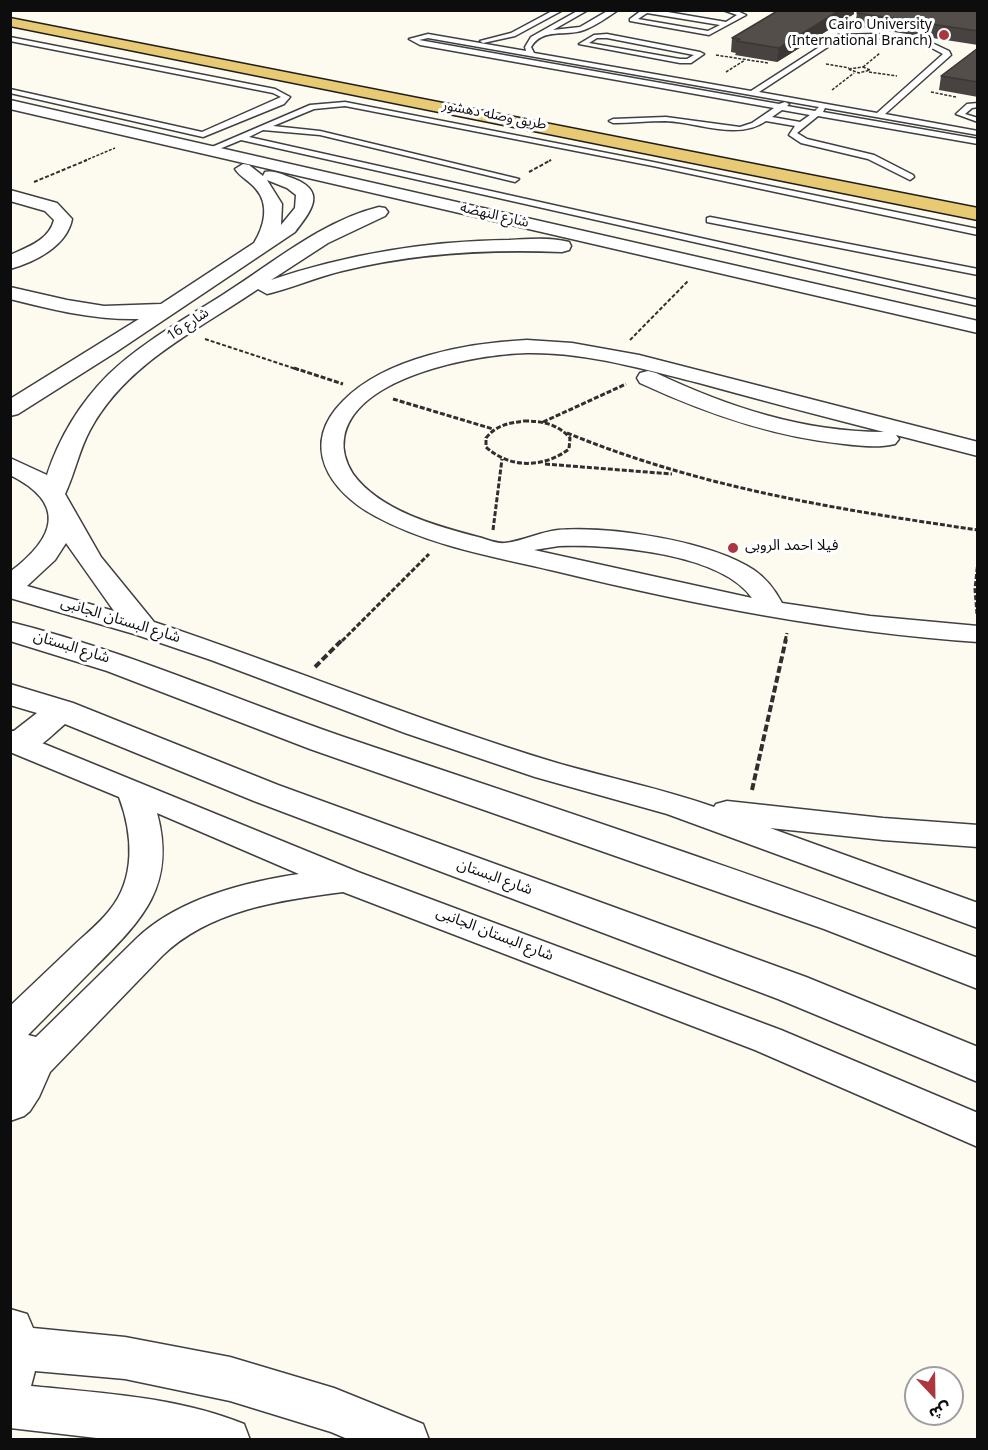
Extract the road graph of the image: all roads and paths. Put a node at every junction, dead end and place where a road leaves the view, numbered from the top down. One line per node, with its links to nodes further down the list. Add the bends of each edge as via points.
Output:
1 (560, 10): 15 (lane, via 513,35)
2 (585, 10): 11 (lane)
3 (615, 10): 11 (lane, via 578,30)
4 (726, 10): 7 (lane, via 743,15)
5 (647, 11): 7 (lane); 9 (lane, via 632,20)
6 (10, 22): 27 (main road, طريق وصله دهشور)
7 (728, 24): 9 (lane, via 709,33)
8 (602, 27): 10 (lane)
9 (682, 29): 12 (lane)
10 (624, 30)
11 (542, 33): 18 (lane, via 528,44)
12 (674, 33)
13 (667, 38): 16 (lane)
14 (10, 39): 31 (lane, via 275,91 286,97 203,135)
15 (468, 43): 18 (lane); 40 (lane, via 428,36 412,39)
16 (655, 44): 19 (lane); 19 (lane, via 700,54 685,61); 19 (lane, via 603,36 582,43)
17 (721, 47): 22 (path, via 712,54)
18 (531, 54): 24 (lane)
19 (637, 54): 20 (lane)
20 (629, 59)
21 (621, 64): 24 (lane)
22 (774, 65)
23 (324, 68): 27 (main road, via 315,75)
24 (613, 68): 33 (lane)
25 (855, 72): 26 (path); 26 (path, via 848,69 863,67); 37 (path)
26 (868, 72): 29 (path)
27 (296, 78): 30 (main road, طريق وصله دهشور)
28 (376, 79): 30 (main road)
29 (920, 80): 33 (lane, via 947,56 944,49 888,37 852,35 829,40); 43 (lane)
30 (352, 89): 69 (main road, طريق وصله دهشور)
31 (10, 91)
32 (930, 92): 34 (path)
33 (752, 93): 35 (lane)
34 (966, 98)
35 (792, 100): 37 (lane); 40 (lane)
36 (10, 104): 56 (street, شارع النهضة)
37 (814, 104): 39 (lane)
38 (978, 105): 46 (lane, via 960,114)
39 (826, 106): 41 (lane); 43 (lane)
40 (781, 107): 41 (lane); 44 (lane)
41 (817, 113): 49 (lane); 54 (lane)
42 (10, 114): 48 (street)
43 (879, 115): 51 (lane)
44 (765, 118): 45 (lane, via 751,126 733,129 666,119); 49 (lane)
45 (607, 120): 55 (main road)
46 (978, 120)
47 (25, 123): 48 (street)
48 (55, 124): 53 (street)
49 (801, 125): 61 (lane, via 793,132 797,139 871,157)
50 (263, 128): 52 (lane); 62 (lane, via 320,133); 71 (lane, via 319,105 351,104)
51 (978, 133)
52 (240, 137): 56 (lane); 80 (lane)
53 (130, 142): 59 (street); 63 (path)
54 (978, 142)
55 (746, 146)
56 (209, 150): 60 (street, شارع النهضة)
57 (791, 155): 61 (main road)
58 (553, 159): 62 (path)
59 (240, 168): 65 (street, via 285,181); 73 (street, via 265,188 273,204 272,229)
60 (329, 178): 65 (street, via 311,187); 66 (street, شارع النهضة)
61 (916, 178)
62 (515, 179)
63 (32, 183)
64 (10, 195): 75 (street, via 51,207 63,219 63,226 51,241)
65 (311, 199): 73 (street, شارع 16, via 296,221)
66 (420, 200): 68 (street, شارع 16); 72 (street, شارع النهضة)
67 (338, 210): 68 (street, شارع النهضة)
68 (386, 211): 72 (street, شارع النهضة, via 443,213); 83 (street, شارع 16, via 332,232)
69 (978, 214)
70 (710, 220): 77 (lane)
71 (978, 232)
72 (590, 243): 76 (street, شارع النهضة); 83 (street, via 465,247 386,257 311,273); 84 (street, شارع النهضة)
73 (260, 248): 82 (street, شارع 16)
74 (876, 261): 78 (lane)
75 (10, 263)
76 (696, 272): 86 (street, شارع النهضة); 88 (path)
77 (978, 272)
78 (978, 283)
79 (10, 293): 82 (street, via 99,313)
80 (978, 303)
81 (10, 309): 87 (street, via 64,322)
82 (168, 309): 87 (street, شارع 16)
83 (212, 311): 85 (street, شارع 16)
84 (978, 327)
85 (180, 331): 90 (path); 101 (street, شارع 16, via 122,373 102,394 71,440 61,466)
86 (978, 337)
87 (97, 338): 91 (street, شارع 16)
88 (615, 355): 89 (street); 90 (street, via 545,347 478,352 423,365); 95 (street)
89 (645, 376): 92 (path); 95 (street, via 718,407 795,429 857,439)
90 (367, 391): 93 (path); 103 (street, via 346,411 334,433 333,456 338,468 356,491 386,512)
91 (10, 409)
92 (542, 422): 93 (path, via 515,422); 94 (path)
93 (493, 429): 97 (path, via 486,438 486,447)
94 (567, 433): 98 (path, via 569,449 556,459); 100 (path, via 621,456)
95 (923, 435): 96 (street)
96 (978, 449)
97 (502, 459): 98 (path); 104 (path)
98 (535, 463): 100 (path)
99 (10, 465): 101 (street, via 34,475)
100 (684, 475): 102 (path, via 833,507)
101 (58, 503): 106 (street, شارع 16, via 60,532 50,551); 109 (street, via 97,573)
102 (978, 530)
103 (449, 535): 104 (street); 112 (path)
104 (499, 549): 107 (street); 107 (street, via 578,538 676,551 741,573)
105 (978, 561): 108 (path)
106 (10, 587): 109 (street, شارع البستان الجانبى)
107 (781, 611): 111 (street); 118 (path)
108 (978, 618)
109 (144, 628): 112 (street, شارع البستان الجانبى)
110 (10, 631): 122 (street, شارع البستان, via 118,664 322,741 837,919)
111 (978, 634)
112 (298, 683): 117 (street, شارع البستان الجانبى, via 546,770)
113 (10, 694): 114 (street, شارع البستان)
114 (61, 710): 115 (street); 125 (street, شارع البستان, via 266,793 792,988)
115 (16, 742): 116 (street, شارع البستان الجانبى)
116 (133, 792): 120 (street, شارع البستان الجانبى); 123 (street, via 148,838 138,890 123,918)
117 (678, 806): 118 (street); 121 (street, شارع البستان الجانبى)
118 (747, 814): 119 (street)
119 (978, 836)
120 (346, 880): 124 (street, via 308,883 232,902 162,935); 127 (street, شارع البستان الجانبى, via 768,1040)
121 (978, 916)
122 (978, 974)
123 (10, 1030)
124 (21, 1051): 126 (street, via 29,1078)
125 (978, 1065)
126 (10, 1105)
127 (978, 1131)
128 (13, 1350): 131 (street, via 125,1358 230,1379 333,1410)
129 (10, 1406): 130 (street, via 135,1419)
130 (227, 1440)
131 (406, 1440)

